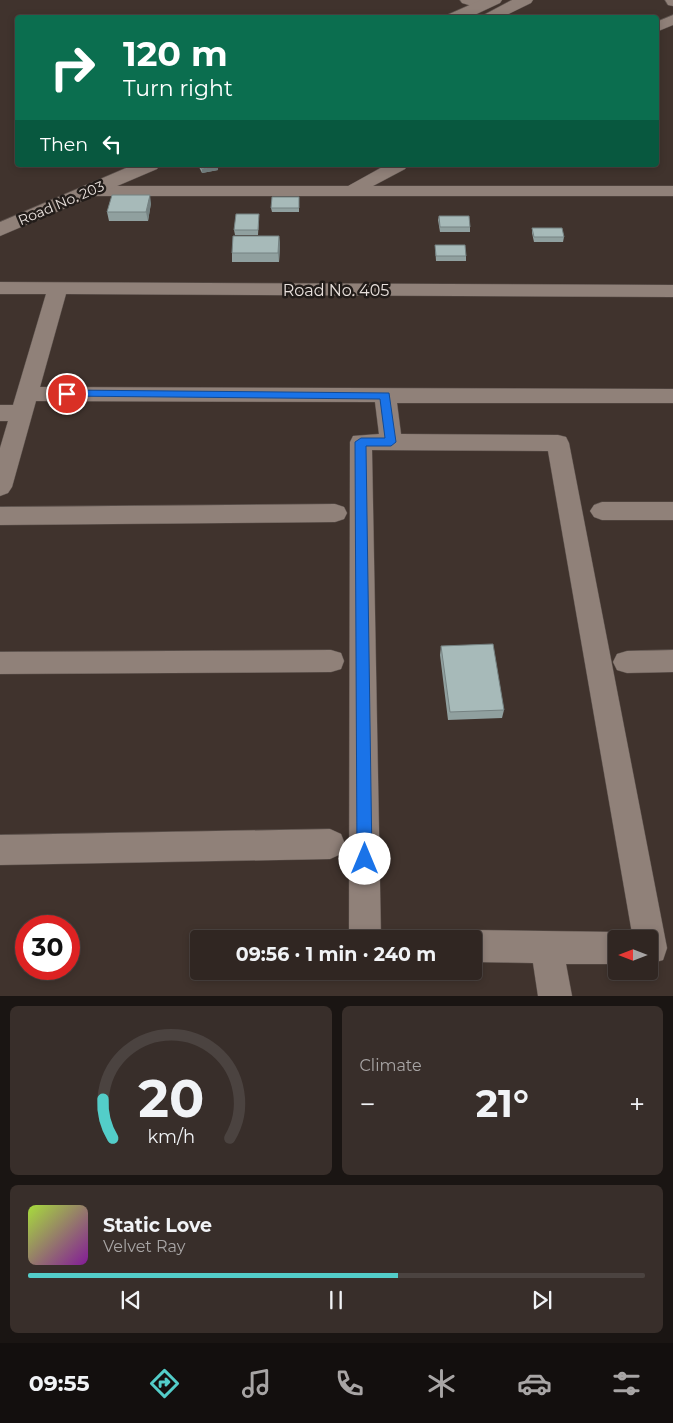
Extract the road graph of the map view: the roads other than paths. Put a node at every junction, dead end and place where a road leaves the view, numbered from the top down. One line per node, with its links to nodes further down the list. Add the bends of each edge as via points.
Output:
1 (525, 0): 2 (street)
2 (482, 6): 3 (street)
3 (460, 15)
4 (673, 19): 5 (street)
5 (659, 26)
6 (100, 167): 12 (street, Road No. 203)
7 (146, 167): 10 (street, Road No. 203)
8 (395, 167): 9 (street)
9 (351, 190): 10 (street); 11 (street)
10 (92, 191): 13 (street, Road No. 203)
11 (673, 191)
12 (0, 210)
13 (0, 230)
14 (0, 288): 15 (street, Road No. 405)
15 (58, 288): 16 (street, Road No. 405); 19 (street)
16 (673, 292)
17 (385, 395): 18 (street); 19 (street); 20 (street)
18 (673, 396)
19 (16, 407): 21 (street)
20 (391, 442): 32 (street, via 361,442); 33 (street, via 558,443)
21 (0, 487)
22 (602, 511): 23 (street)
23 (673, 511)
24 (334, 513): 25 (street)
25 (0, 516)
26 (331, 661): 29 (street)
27 (673, 661): 28 (street)
28 (627, 662)
29 (0, 663)
30 (330, 844): 31 (street)
31 (0, 850)
32 (366, 930)
33 (646, 930)
34 (482, 946): 35 (street)
35 (547, 947): 36 (street); 37 (street)
36 (608, 948)
37 (555, 996)

